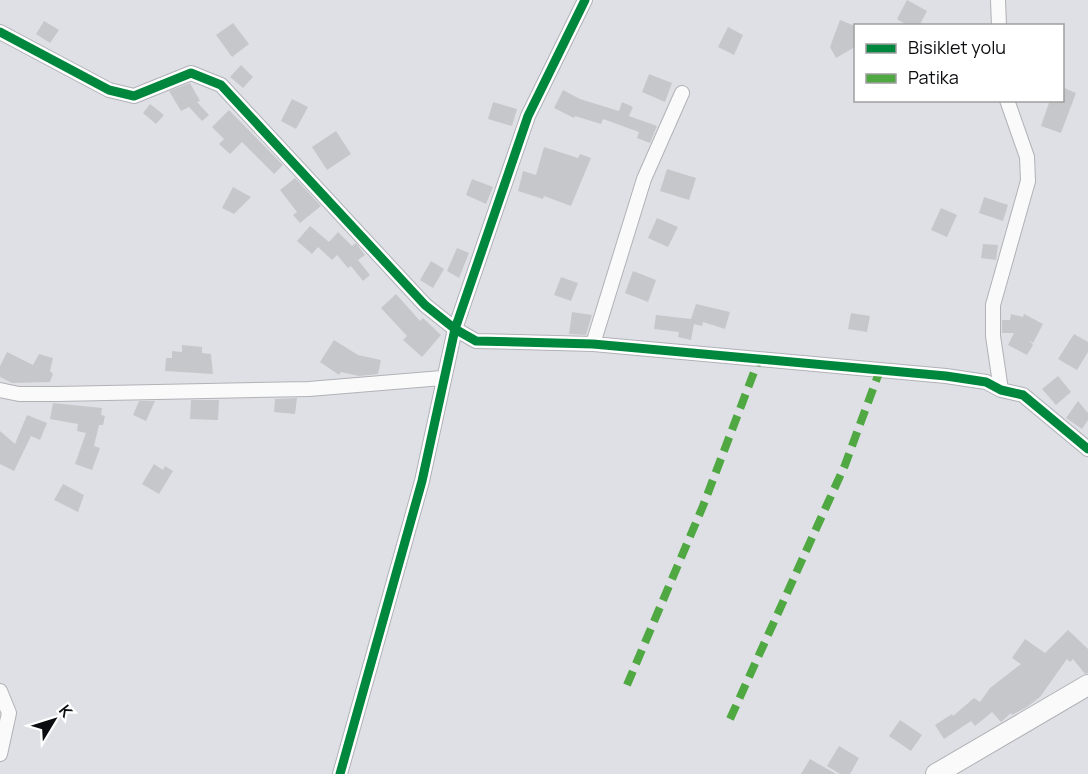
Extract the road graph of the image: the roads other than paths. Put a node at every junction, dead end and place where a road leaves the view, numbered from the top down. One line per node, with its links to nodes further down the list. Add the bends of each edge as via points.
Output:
1 (585, 0): 7 (street, via 528,116)
2 (998, 0): 3 (street)
3 (999, 24)
4 (0, 32): 7 (street, via 109,90 134,96 190,73 221,85 425,305)
5 (682, 93): 8 (street, via 644,179)
6 (1008, 102): 11 (street, via 1027,157 1028,182 993,305)
7 (455, 329): 8 (street, via 476,341); 9 (street)
8 (593, 344): 11 (street, via 946,376 986,382)
9 (442, 378): 10 (street, via 309,389 57,394); 16 (street, via 422,481)
10 (0, 390)
11 (1001, 390): 12 (street, via 1023,395)
12 (1088, 449)
13 (1088, 685): 17 (main road)
14 (0, 691): 15 (street, via 9,713)
15 (0, 754)
16 (340, 774)
17 (936, 774)

